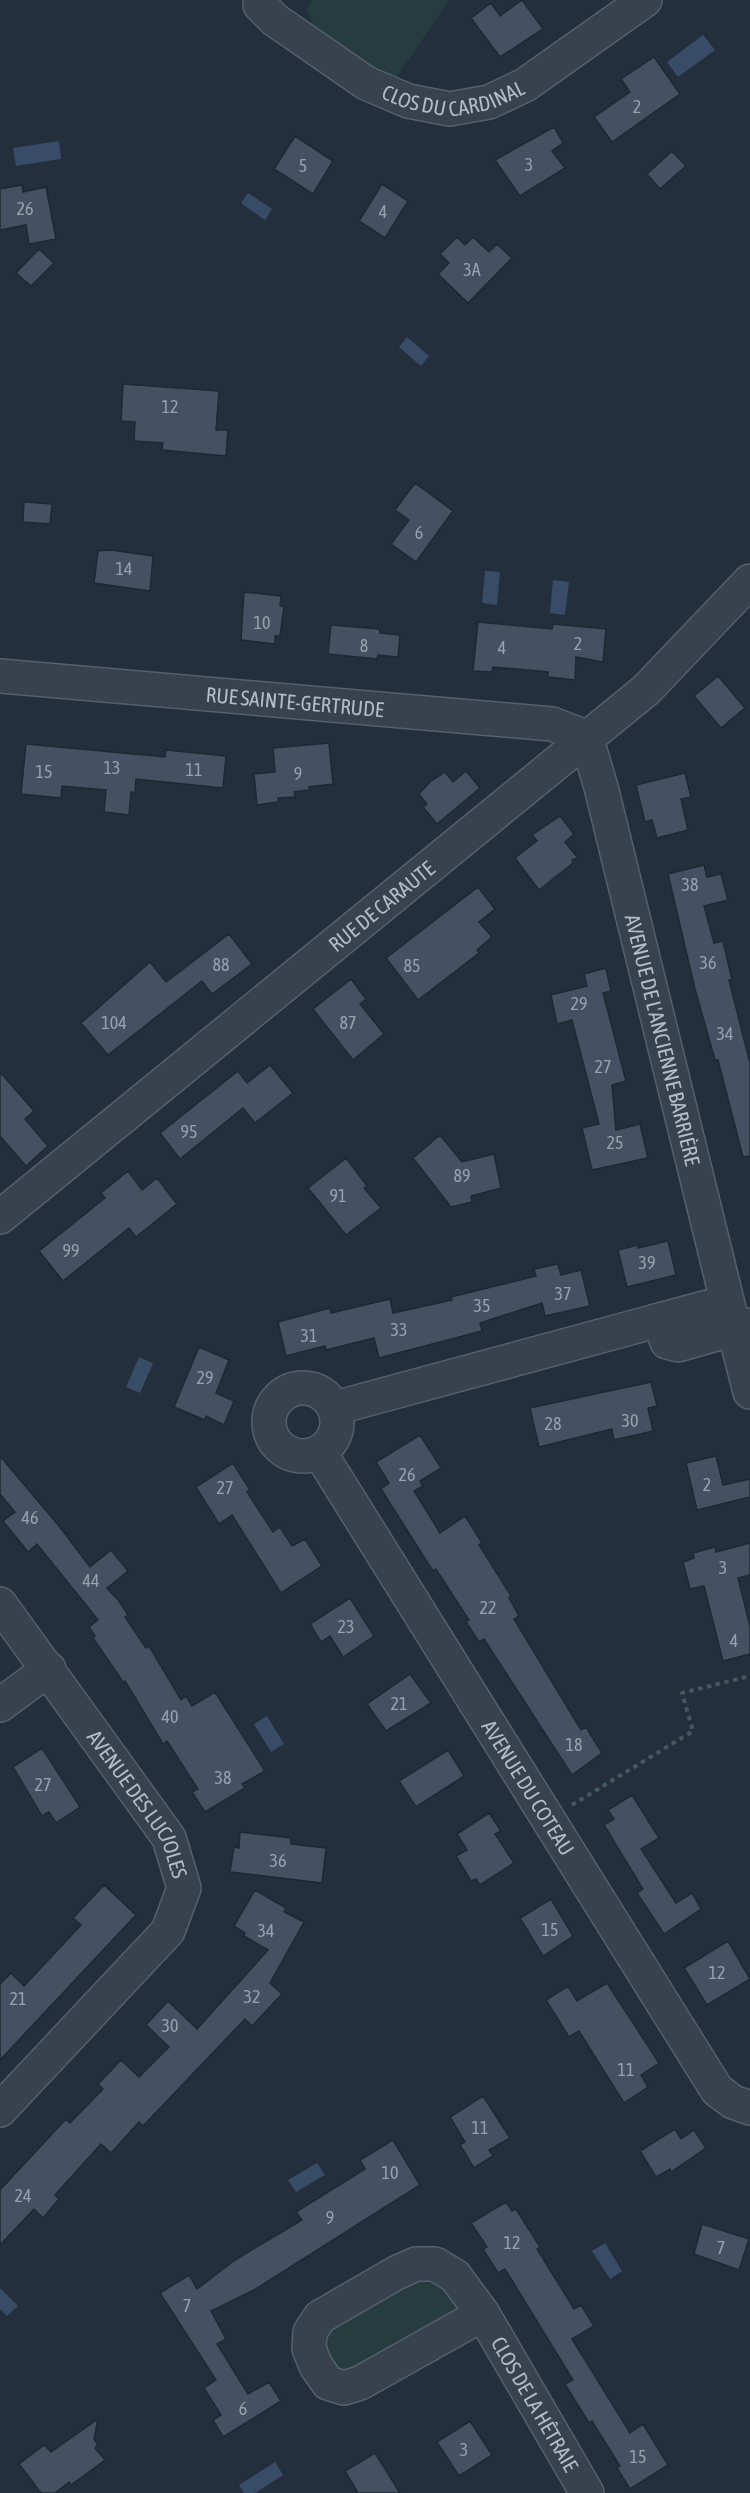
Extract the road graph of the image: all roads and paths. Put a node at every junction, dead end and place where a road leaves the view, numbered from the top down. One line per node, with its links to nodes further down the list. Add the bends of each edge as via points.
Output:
1 (645, 0): 2 (street, CLOS DU CARDINAL, via 525,85 489,102 450,108 408,101 366,82 275,20)
2 (260, 5)
3 (750, 581): 5 (street, RUE DE CARAUTE, via 646,690)
4 (0, 676): 5 (street, RUE SAINTE-GERTRUDE, via 552,724)
5 (586, 737): 6 (street, RUE DE CARAUTE); 7 (street, AVENUE DE L'ANCIENNE BARRIÈRE)
6 (0, 1217)
7 (737, 1318): 8 (street, AVENUE DE L'ANCIENNE BARRIÈRE); 9 (street, via 678,1345 667,1342 656,1321)
8 (750, 1392)
9 (335, 1408): 10 (street, via 338,1424 333,1441); 10 (street, via 325,1394 310,1388 293,1389 279,1397 270,1411 268,1428 275,1443 288,1454 304,1457)
10 (320, 1453): 15 (street, AVENUE DU COTEAU)
11 (0, 1604): 12 (street, AVENUE DES LUCIOLES)
12 (49, 1669): 14 (street); 17 (street, AVENUE DES LUCIOLES, via 168,1838 184,1888 168,1931)
13 (750, 1676): 15 (path, via 682,1693 693,1731)
14 (0, 1706)
15 (548, 1819): 16 (street, AVENUE DU COTEAU, via 717,2090)
16 (750, 2108)
17 (0, 2110)
18 (483, 2314): 18 (street, CLOS DE LA HÊTRAIE, via 455,2276 435,2264 416,2264 320,2317 309,2332 309,2349 328,2383 344,2388 360,2383); 19 (street, CLOS DE LA HÊTRAIE)
19 (586, 2493)

